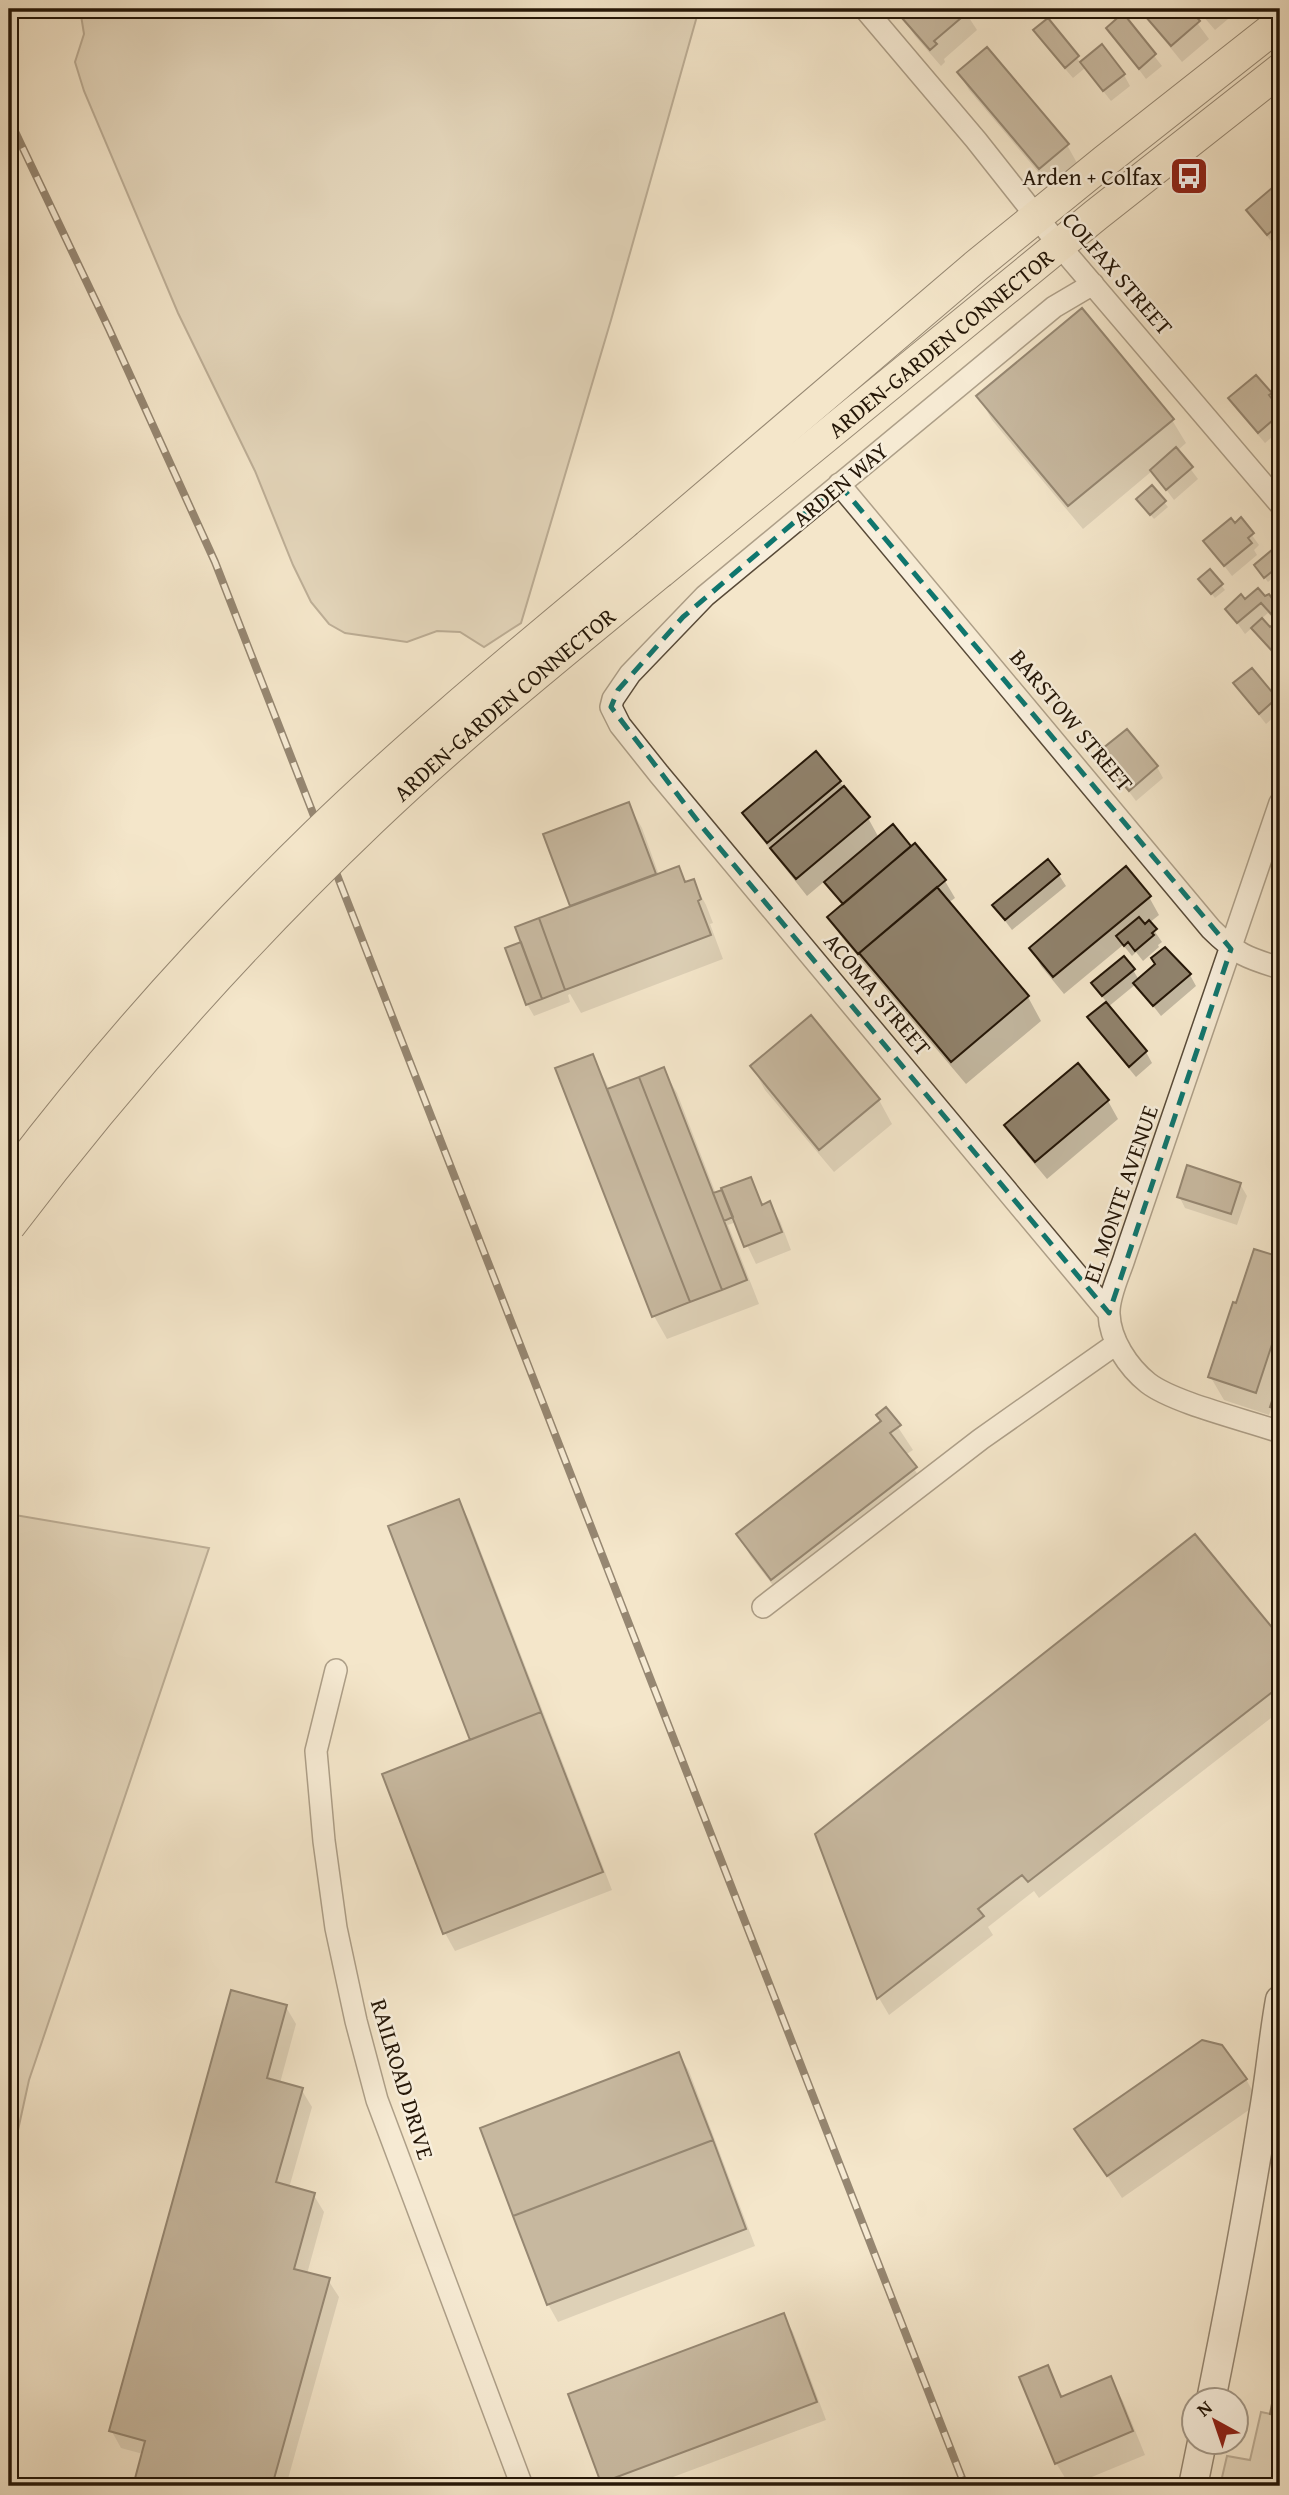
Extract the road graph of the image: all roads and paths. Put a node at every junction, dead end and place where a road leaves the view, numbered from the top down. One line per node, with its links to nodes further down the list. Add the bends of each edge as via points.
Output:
1 (865, 9): 4 (street, COLFAX STREET)
2 (1280, 23): 4 (main road)
3 (1280, 70): 5 (main road)
4 (1036, 217): 5 (street, COLFAX STREET); 9 (main road, ARDEN-GARDEN CONNECTOR)
5 (1059, 245): 6 (street, COLFAX STREET); 9 (main road, ARDEN-GARDEN CONNECTOR)
6 (1093, 284): 7 (street, ARDEN WAY, via 1054,307); 8 (street, COLFAX STREET)
7 (839, 484): 10 (street, ARDEN WAY, via 683,617 630,674); 12 (street, BARSTOW STREET)
8 (1280, 504)
9 (654, 559): 14 (main road, ARDEN-GARDEN CONNECTOR, bridge, via 419,740 272,878 140,1021); 15 (main road, ARDEN-GARDEN CONNECTOR, bridge, via 280,908 111,1096)
10 (611, 707): 16 (street, ACOMA STREET, via 629,737)
11 (1280, 803): 12 (street, EL MONTE AVENUE)
12 (1231, 949): 13 (street, BARSTOW STREET); 16 (street, EL MONTE AVENUE)
13 (1280, 968)
14 (9, 1181)
15 (9, 1226)
16 (1109, 1313): 17 (street, EL MONTE AVENUE)
17 (1116, 1344): 18 (street, via 1134,1370 1162,1392); 19 (street, via 981,1439)
18 (1280, 1432)
19 (763, 1607)
20 (336, 1670): 25 (street, RAILROAD DRIVE, via 316,1751 336,1928 356,2021 377,2100)
21 (1280, 2000): 22 (main road, via 1272,2041)
22 (1273, 2107): 23 (main road)
23 (1214, 2386)
24 (1199, 2456): 26 (main road)
25 (522, 2486)
26 (1193, 2486)

